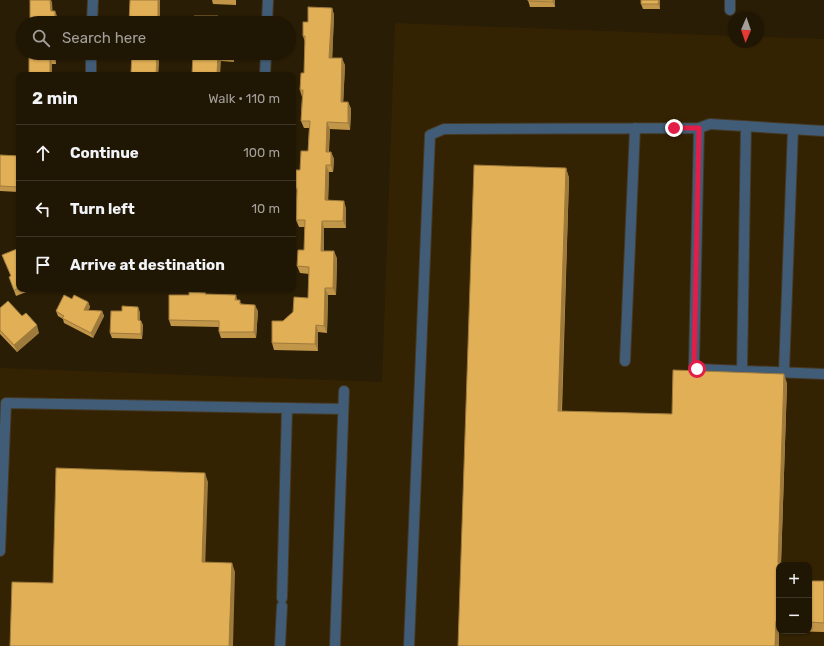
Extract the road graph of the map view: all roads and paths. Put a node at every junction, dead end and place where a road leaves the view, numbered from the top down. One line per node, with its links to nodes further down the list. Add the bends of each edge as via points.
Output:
1 (93, 0): 3 (street)
2 (268, 0): 4 (street)
3 (92, 16)
4 (267, 16)
5 (91, 60): 7 (street)
6 (266, 60): 8 (street)
7 (91, 72)
8 (265, 72)
9 (746, 126): 11 (street, via 710,124); 12 (street); 15 (street)
10 (635, 128): 11 (street); 14 (street); 24 (street, via 444,129 430,135)
11 (699, 128): 15 (street, via 694,365 697,369)
12 (794, 129): 13 (street); 16 (street)
13 (824, 130)
14 (625, 361)
15 (742, 370): 16 (street)
16 (784, 372): 17 (street)
17 (824, 374)
18 (344, 391): 20 (street)
19 (287, 408): 20 (street); 21 (street, via 6,403); 22 (street)
20 (343, 409): 23 (street)
21 (0, 551)
22 (280, 646)
23 (335, 646)
24 (409, 646)

